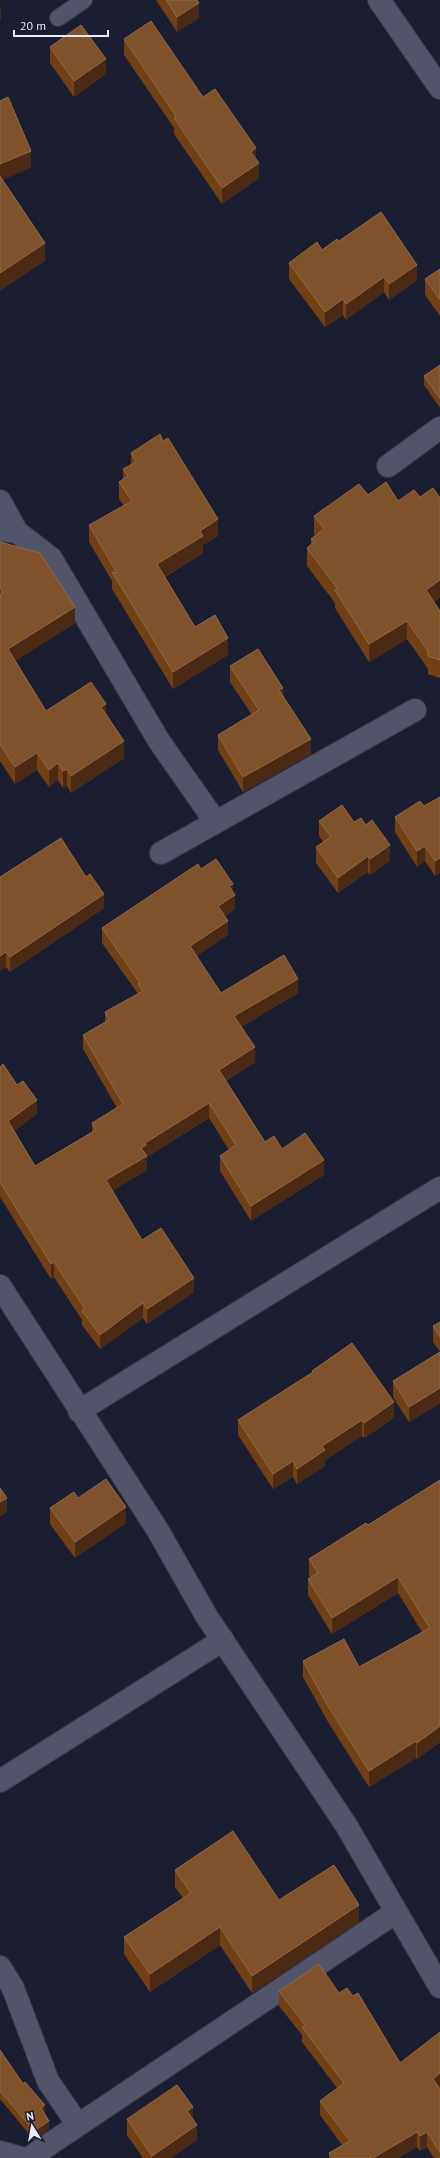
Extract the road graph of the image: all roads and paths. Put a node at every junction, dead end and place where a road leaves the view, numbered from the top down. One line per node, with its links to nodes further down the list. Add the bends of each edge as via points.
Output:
1 (84, 0): 3 (lane)
2 (379, 0): 4 (street)
3 (58, 18)
4 (440, 88)
5 (440, 428): 6 (street)
6 (388, 466)
7 (0, 500): 8 (street)
8 (9, 531): 10 (street, via 51,558 159,741)
9 (415, 710): 10 (street)
10 (215, 821): 11 (street)
11 (161, 853)
12 (440, 1188): 14 (street)
13 (0, 1286): 14 (street)
14 (79, 1411): 15 (street, via 157,1530)
15 (222, 1640): 16 (street); 17 (street, via 346,1824)
16 (0, 1781)
17 (396, 1912): 19 (street); 20 (street)
18 (0, 1967): 20 (street, via 13,1988 48,2081)
19 (440, 1987)
20 (78, 2125): 23 (street)
21 (0, 2152): 22 (street)
22 (22, 2158)
23 (29, 2158)

